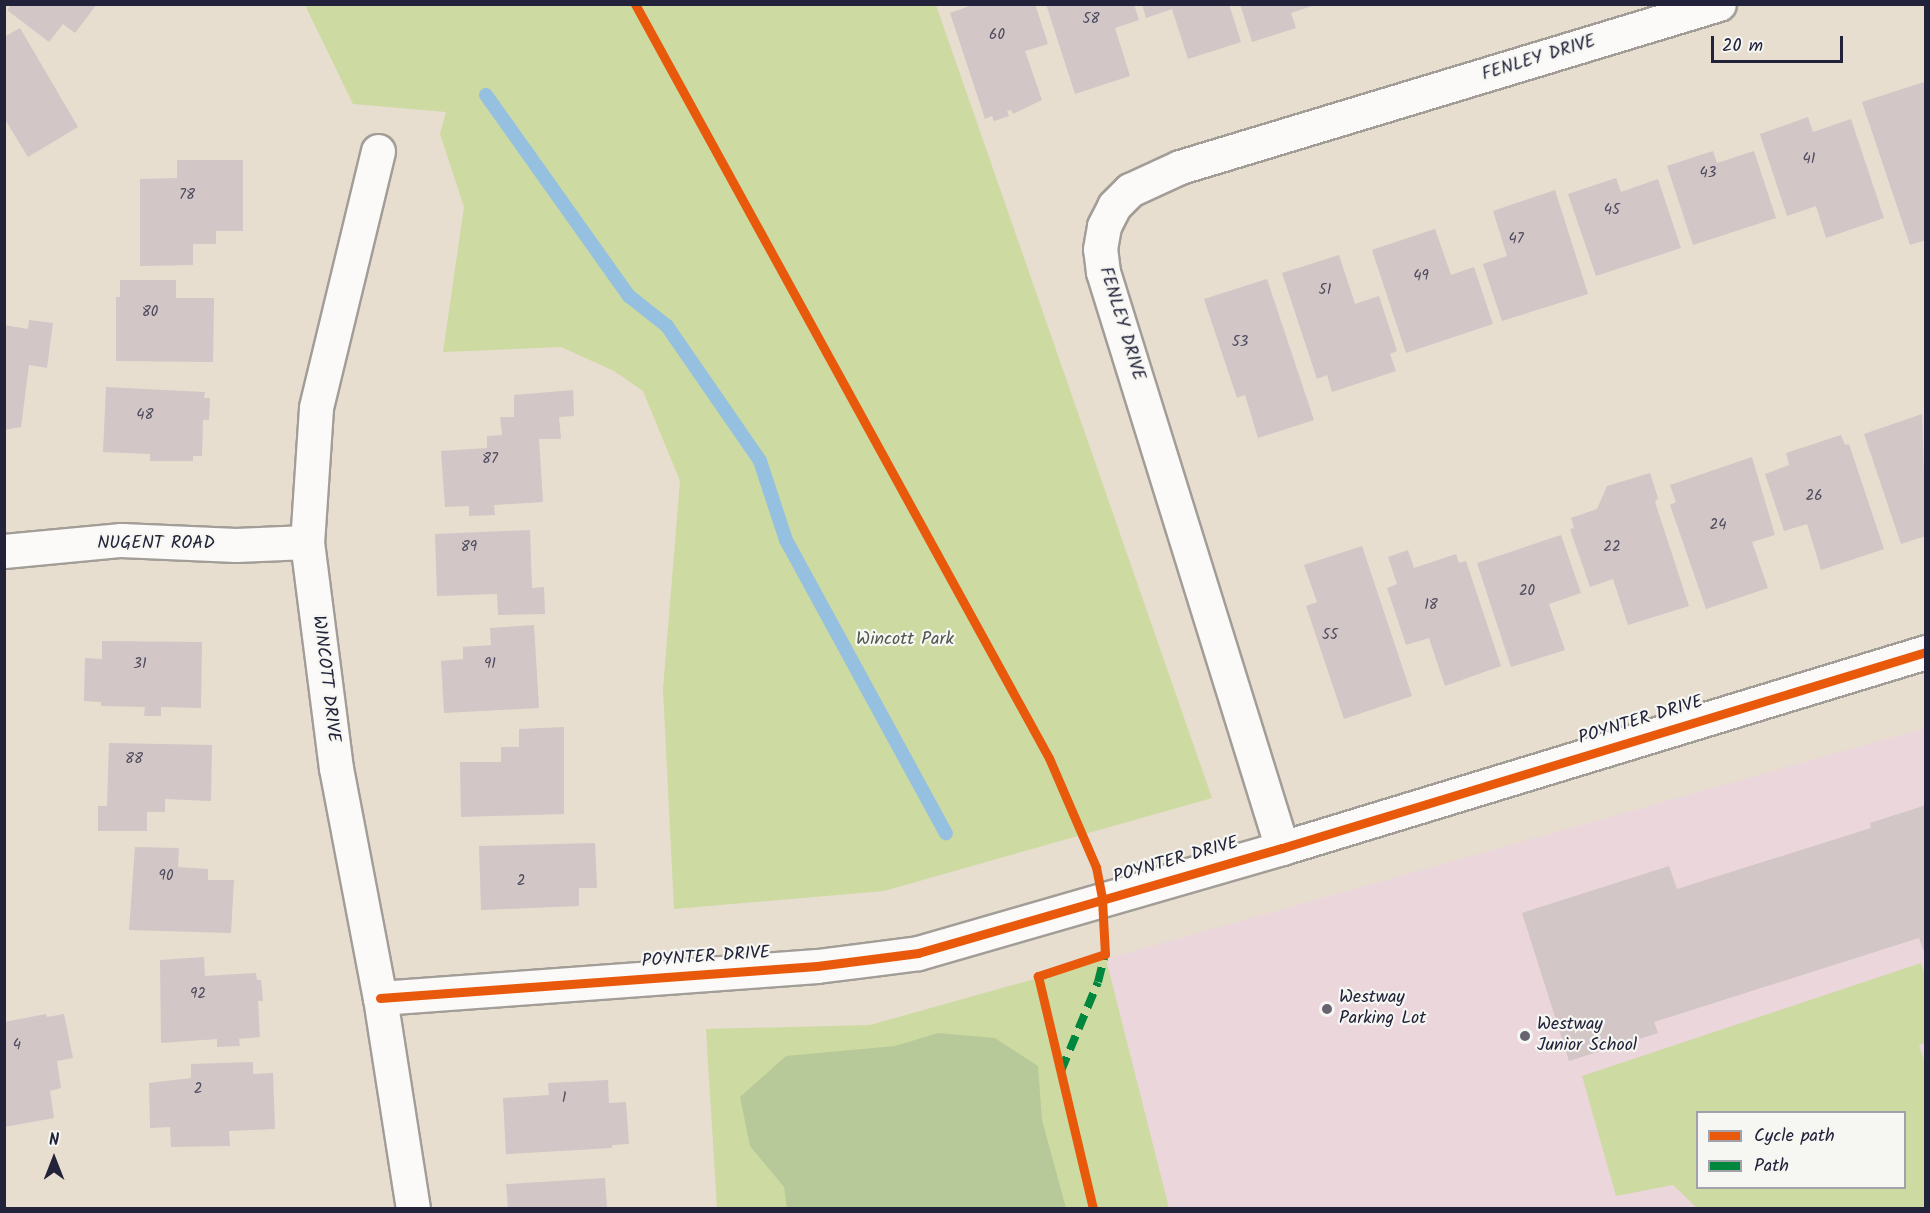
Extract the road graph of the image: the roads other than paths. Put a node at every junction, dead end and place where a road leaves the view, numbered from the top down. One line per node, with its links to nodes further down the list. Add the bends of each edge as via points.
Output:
1 (1719, 4): 6 (street, FENLEY DRIVE, via 1180,167 1140,184 1114,206 1104,226 1100,249 1103,272)
2 (378, 152): 3 (street, WINCOTT DRIVE, via 316,408)
3 (308, 542): 4 (street, NUGENT ROAD, via 236,545 122,540); 7 (street, WINCOTT DRIVE, via 336,768)
4 (4, 551)
5 (1926, 652): 6 (street, POYNTER DRIVE)
6 (1282, 848): 7 (street, POYNTER DRIVE, via 918,953 817,966)
7 (380, 998): 8 (street, WINCOTT DRIVE)
8 (413, 1209)

